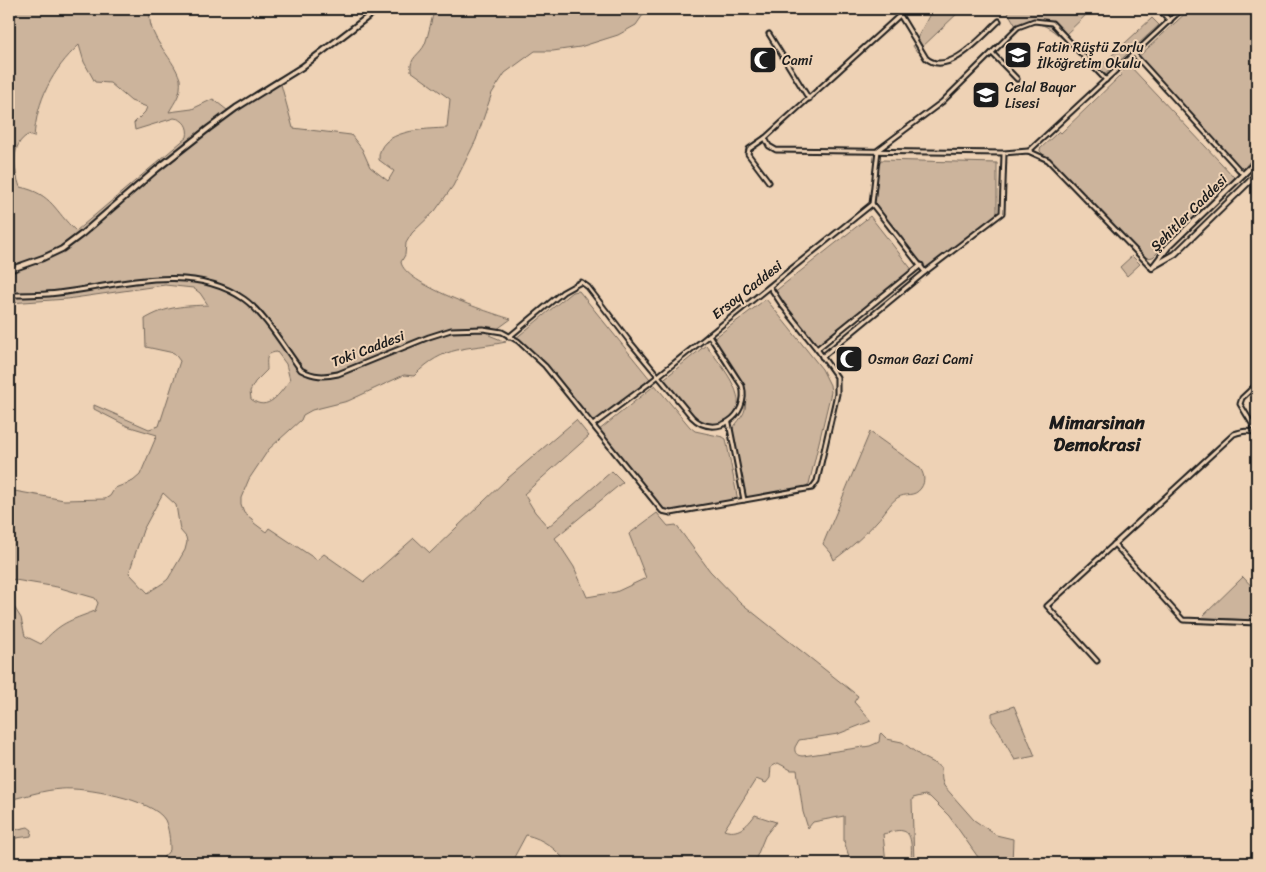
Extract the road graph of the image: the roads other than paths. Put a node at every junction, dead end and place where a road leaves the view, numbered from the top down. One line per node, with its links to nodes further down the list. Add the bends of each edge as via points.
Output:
1 (378, 9): 27 (street, via 296,72 209,128 62,249)
2 (903, 9): 5 (street)
3 (1159, 9): 7 (street)
4 (1182, 9): 7 (street)
5 (900, 15): 6 (street, via 926,58 938,64 960,56); 13 (street)
6 (999, 21)
7 (1170, 21): 10 (street)
8 (769, 34): 13 (street)
9 (992, 53): 11 (street); 12 (street, via 1022,25 1046,21); 15 (street, via 942,102)
10 (1134, 54): 12 (street); 19 (street)
11 (1017, 79)
12 (1106, 80): 16 (street)
13 (809, 99): 14 (street)
14 (766, 138): 15 (street, via 769,146 776,150); 22 (street, via 750,148 748,153)
15 (878, 150): 17 (street); 24 (street)
16 (1028, 151): 17 (street); 26 (street, via 1048,160)
17 (1004, 153): 28 (street, via 1002,213)
18 (1257, 161): 19 (street, Şehitler Caddesi)
19 (1244, 174): 26 (street, Şehitler Caddesi, via 1168,247)
20 (1257, 174): 21 (street, Şehitler Caddesi)
21 (1250, 180): 23 (street); 26 (street, Şehitler Caddesi, via 1175,254)
22 (770, 182)
23 (1257, 188)
24 (872, 204): 25 (street); 29 (street, Ersoy Caddesi)
25 (921, 265): 28 (street); 33 (street)
26 (1152, 268)
27 (9, 270)
28 (926, 272): 34 (street)
29 (770, 287): 31 (street, Ersoy Caddesi); 33 (street)
30 (9, 295): 32 (street, Toki Caddesi, via 57,293 155,279 204,282 245,300 260,314 301,370 323,377 451,330 483,329 502,332)
31 (709, 335): 35 (street, Ersoy Caddesi); 37 (street, via 744,390 742,404)
32 (509, 337): 35 (street, via 563,292 581,282); 38 (street, Toki Caddesi, via 518,341 545,366)
33 (817, 350): 34 (street)
34 (822, 357): 40 (street, via 836,377 838,394 817,481 812,488)
35 (658, 375): 37 (street, via 698,422 713,427); 38 (street, Ersoy Caddesi)
36 (1257, 384): 39 (street, via 1240,404)
37 (729, 423): 40 (street)
38 (593, 425): 40 (street, Toki Caddesi, via 662,511)
39 (1257, 433): 41 (street, via 1234,434)
40 (744, 500)
41 (1114, 544): 42 (street, via 1183,620); 43 (street, via 1047,606)
42 (1257, 623)
43 (1097, 661)
44 (1257, 856): 45 (street)
45 (1248, 863)

